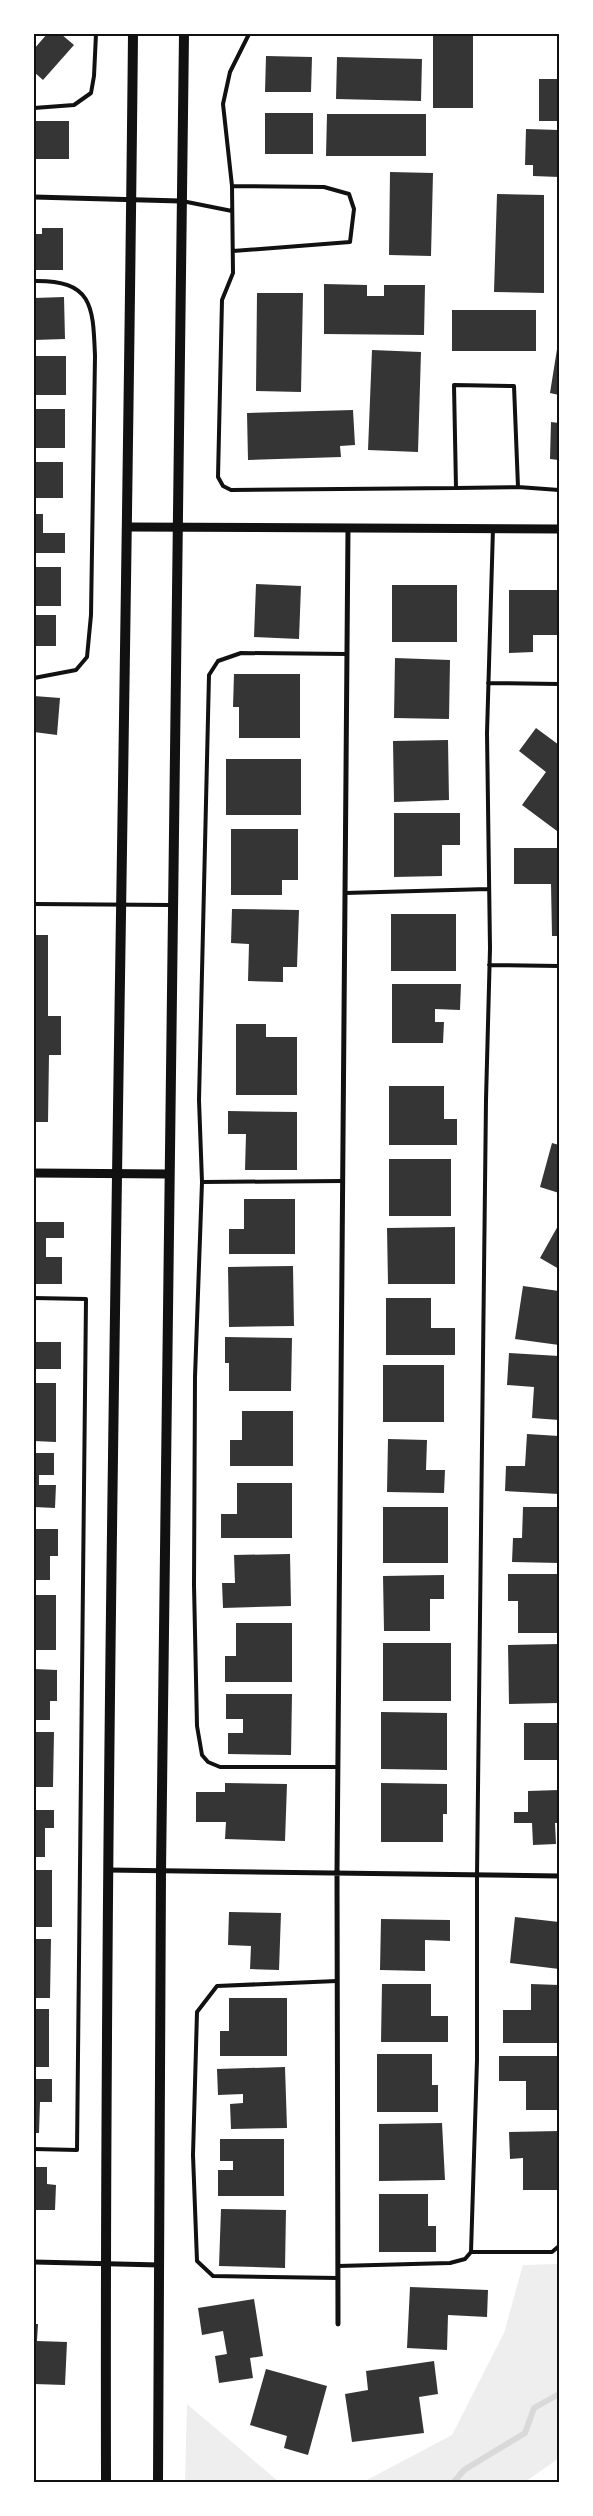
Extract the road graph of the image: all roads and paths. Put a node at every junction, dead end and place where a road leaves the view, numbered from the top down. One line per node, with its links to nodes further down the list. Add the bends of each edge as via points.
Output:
1 (96, 34): 5 (lane, via 91,93 74,106)
2 (133, 34): 8 (main road)
3 (184, 34): 9 (main road)
4 (249, 34): 6 (lane, via 230,72 223,104)
5 (34, 108)
6 (232, 186): 10 (lane); 11 (lane, via 324,187 349,194 354,209 350,242)
7 (34, 197): 8 (street)
8 (131, 199): 9 (street); 16 (main road)
9 (180, 201): 10 (lane); 17 (main road)
10 (232, 212): 11 (lane)
11 (233, 251): 14 (lane, via 233,273 222,300 218,477 223,486 231,490)
12 (34, 281): 22 (lane, via 73,286 87,301 93,318 95,356 91,615 87,657 76,670)
13 (518, 487): 14 (lane); 14 (lane, via 514,386 454,385); 15 (lane)
14 (456, 488)
15 (559, 490)
16 (127, 527): 17 (street); 28 (main road)
17 (179, 527): 18 (street); 29 (main road)
18 (348, 528): 19 (street); 21 (street)
19 (493, 528): 20 (street); 23 (lane)
20 (559, 529)
21 (347, 654): 26 (street); 36 (lane, via 241,653 218,661 209,676 199,1100)
22 (34, 678)
23 (488, 683): 24 (lane); 25 (lane)
24 (559, 684)
25 (488, 889): 26 (lane); 30 (lane)
26 (345, 893): 35 (street)
27 (34, 904): 28 (lane)
28 (123, 905): 29 (lane); 33 (main road)
29 (174, 905): 34 (main road)
30 (489, 965): 31 (lane); 42 (lane)
31 (559, 966)
32 (34, 1174): 33 (street)
33 (118, 1174): 34 (street); 39 (main road)
34 (169, 1174): 40 (main road)
35 (343, 1181): 36 (lane); 38 (street)
36 (202, 1182): 38 (lane, via 195,1377 194,1567 197,1726 202,1755 220,1767)
37 (34, 1298): 45 (lane, via 86,1299 76,2150)
38 (338, 1768): 41 (street)
39 (108, 1870): 40 (street); 49 (main road)
40 (161, 1871): 41 (street); 50 (main road)
41 (337, 1874): 42 (street); 44 (street)
42 (477, 1875): 43 (street); 47 (lane, via 477,2060)
43 (559, 1876)
44 (337, 1982): 51 (street); 52 (lane, via 216,1986 197,2012 193,2155 197,2261 213,2276)
45 (34, 2149)
46 (559, 2246): 47 (lane, via 552,2252)
47 (471, 2252): 51 (lane, via 465,2259 450,2263)
48 (34, 2262): 49 (street)
49 (108, 2263): 50 (street); 54 (main road)
50 (160, 2265): 55 (main road)
51 (338, 2266): 52 (street)
52 (338, 2278): 53 (street)
53 (338, 2324)
54 (106, 2482)
55 (158, 2482)

